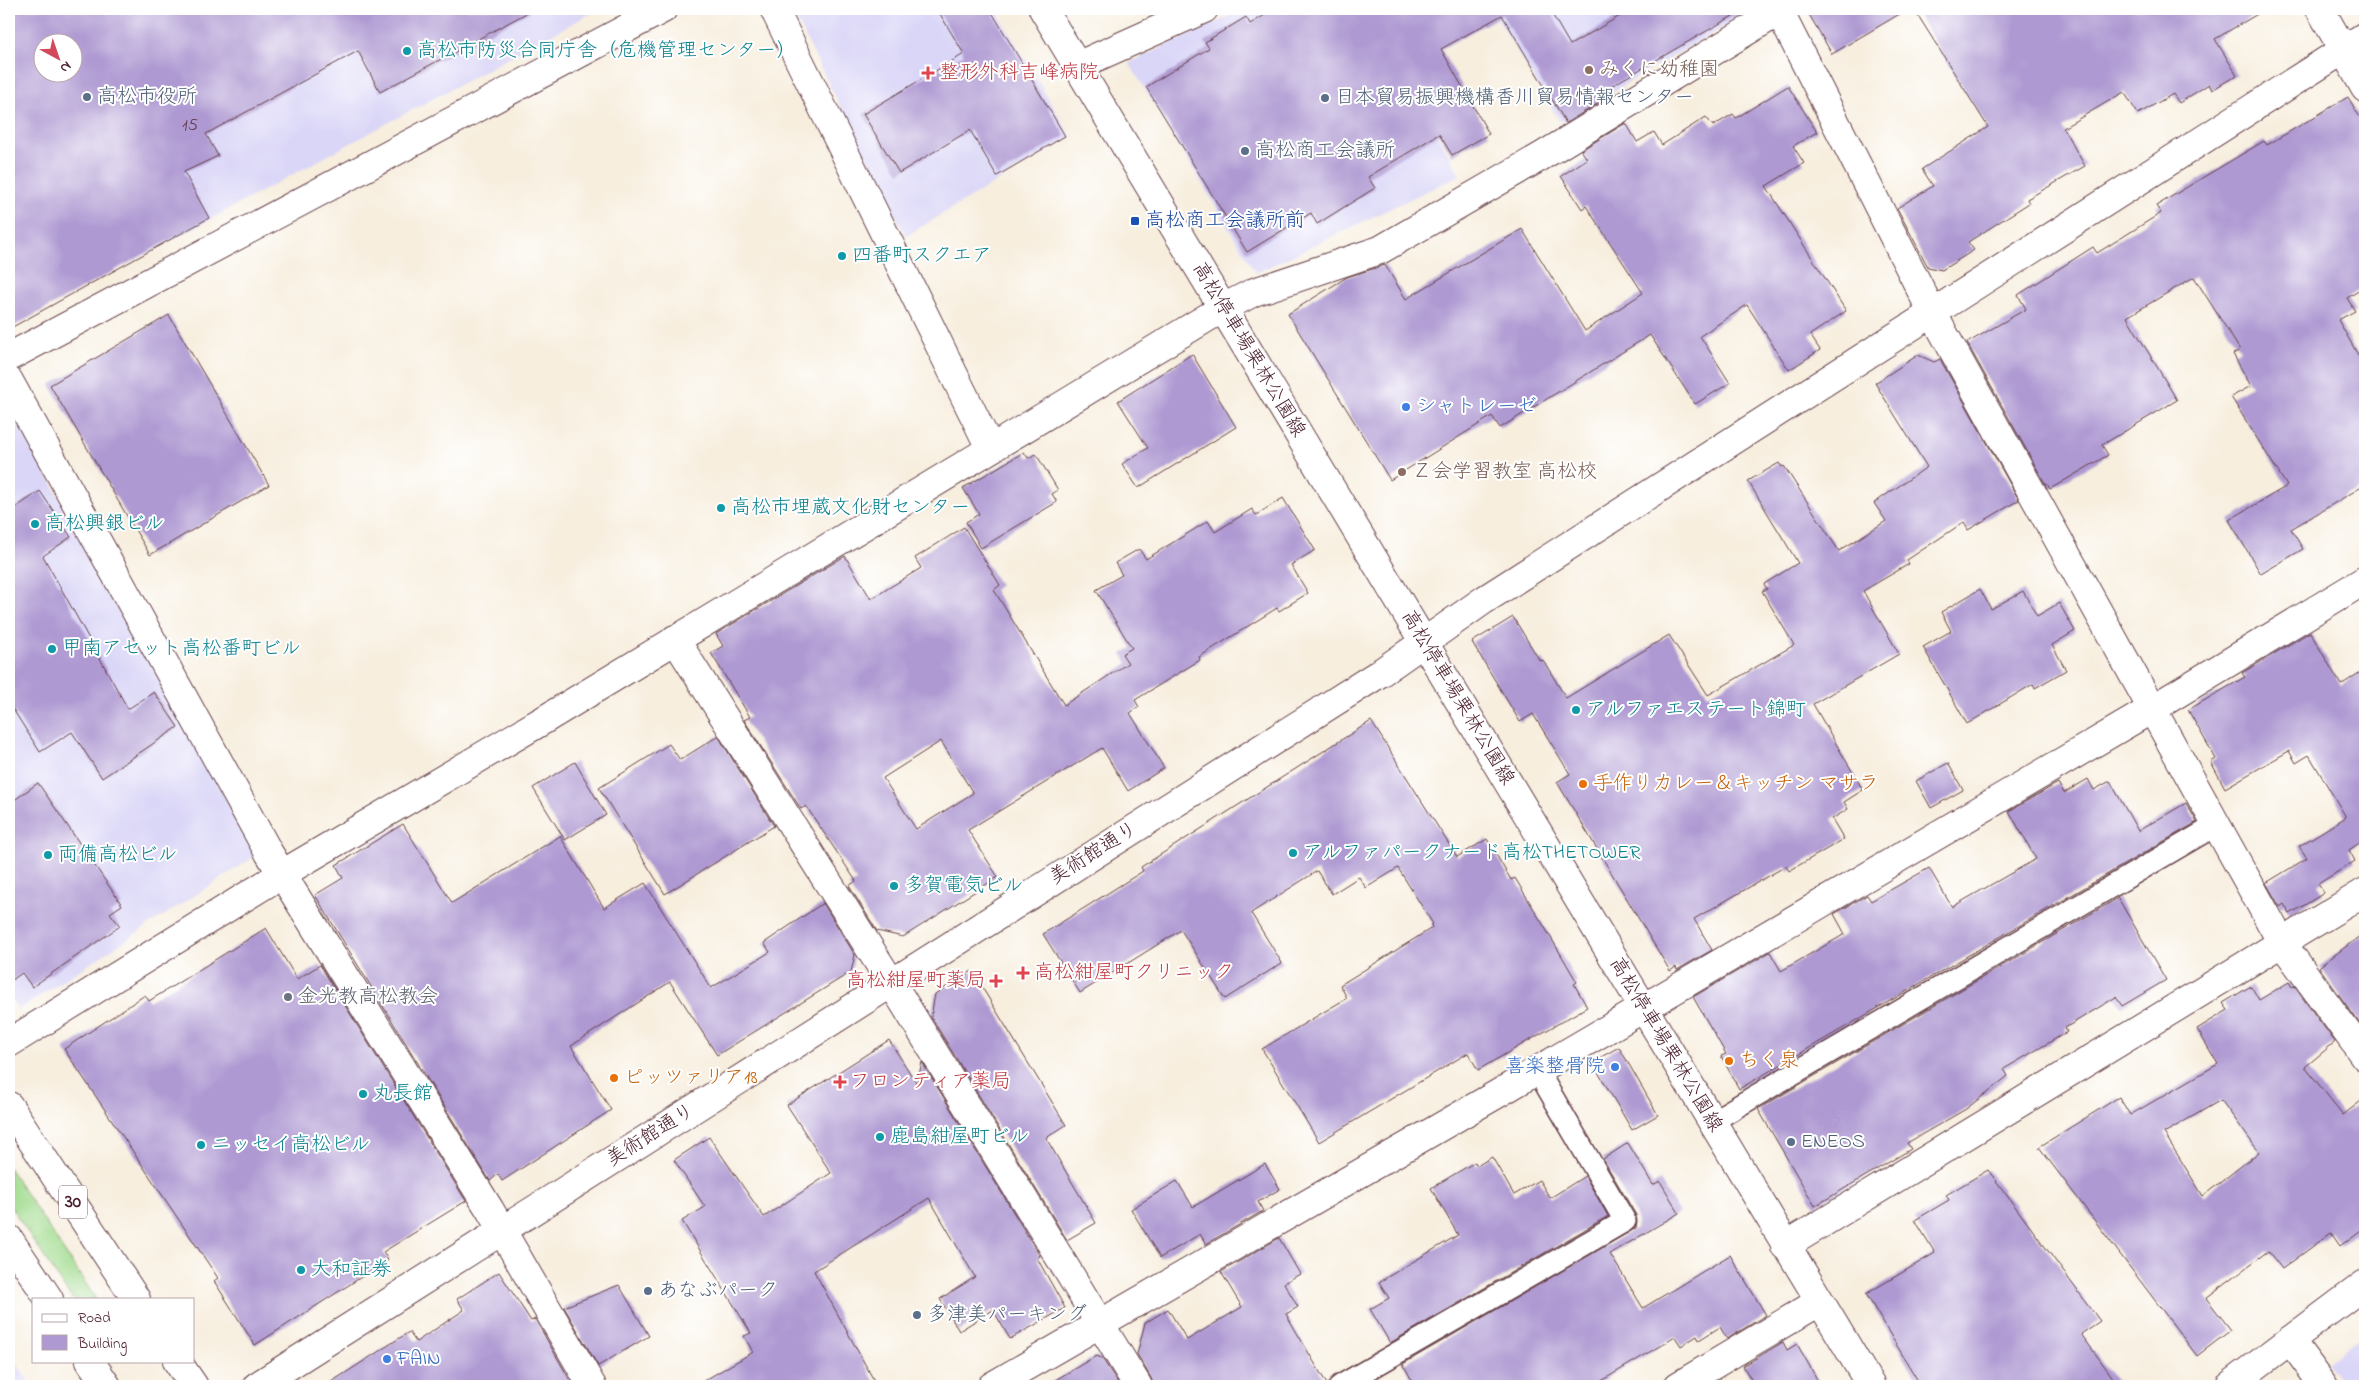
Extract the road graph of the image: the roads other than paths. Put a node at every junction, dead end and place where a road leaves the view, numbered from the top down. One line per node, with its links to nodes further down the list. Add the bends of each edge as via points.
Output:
1 (663, 9): 12 (main road)
2 (774, 9): 14 (main road)
3 (1043, 9): 8 (main road, 高松停車場栗林公園線)
4 (1204, 9): 8 (main road)
5 (2320, 9): 7 (main road)
6 (1780, 10): 10 (main road, via 1550,151 1380,250 1254,292); 11 (main road)
7 (2354, 43): 9 (main road); 11 (main road, 美術館通り)
8 (1077, 66): 10 (main road, 高松停車場栗林公園線)
9 (2365, 88)
10 (1223, 308): 14 (main road); 17 (main road, 高松停車場栗林公園線)
11 (1933, 314): 17 (main road, 美術館通り); 18 (main road)
12 (9, 356)
13 (9, 381): 20 (main road)
14 (990, 448): 16 (main road)
15 (2365, 580): 18 (main road)
16 (675, 639): 20 (main road); 23 (main road)
17 (1423, 641): 23 (main road, 美術館通り, via 1380,673); 24 (main road, 高松停車場栗林公園線)
18 (2152, 709): 19 (main road); 24 (main road)
19 (2218, 824): 22 (main road); 29 (lane)
20 (282, 874): 25 (main road); 30 (main road)
21 (2365, 892): 22 (main road)
22 (2282, 943): 26 (main road); 32 (main road)
23 (891, 983): 30 (main road, 美術館通り); 37 (main road)
24 (1643, 1008): 27 (main road); 29 (main road, 高松停車場栗林公園線)
25 (9, 1043)
26 (2365, 1058)
27 (1537, 1070): 37 (main road); 47 (lane, via 1625,1221)
28 (9, 1106): 35 (main road, 30)
29 (1711, 1122): 32 (main road, 高松停車場栗林公園線)
30 (501, 1231): 43 (main road, 美術館通り); 44 (main road)
31 (9, 1239): 34 (main road)
32 (1785, 1246): 36 (main road, 高松停車場栗林公園線)
33 (2365, 1284): 38 (main road)
34 (48, 1298)
35 (135, 1298)
36 (1819, 1302): 48 (main road); 49 (main road, 高松停車場栗林公園線)
37 (1099, 1324): 45 (main road); 46 (main road)
38 (2290, 1340): 50 (main road); 51 (main road)
39 (91, 1362): 41 (main road)
40 (178, 1362): 42 (main road)
41 (107, 1386)
42 (194, 1386)
43 (257, 1386)
44 (592, 1386)
45 (992, 1386)
46 (1138, 1386)
47 (1340, 1386)
48 (1678, 1386)
49 (1871, 1386)
50 (2229, 1386)
51 (2324, 1386)

